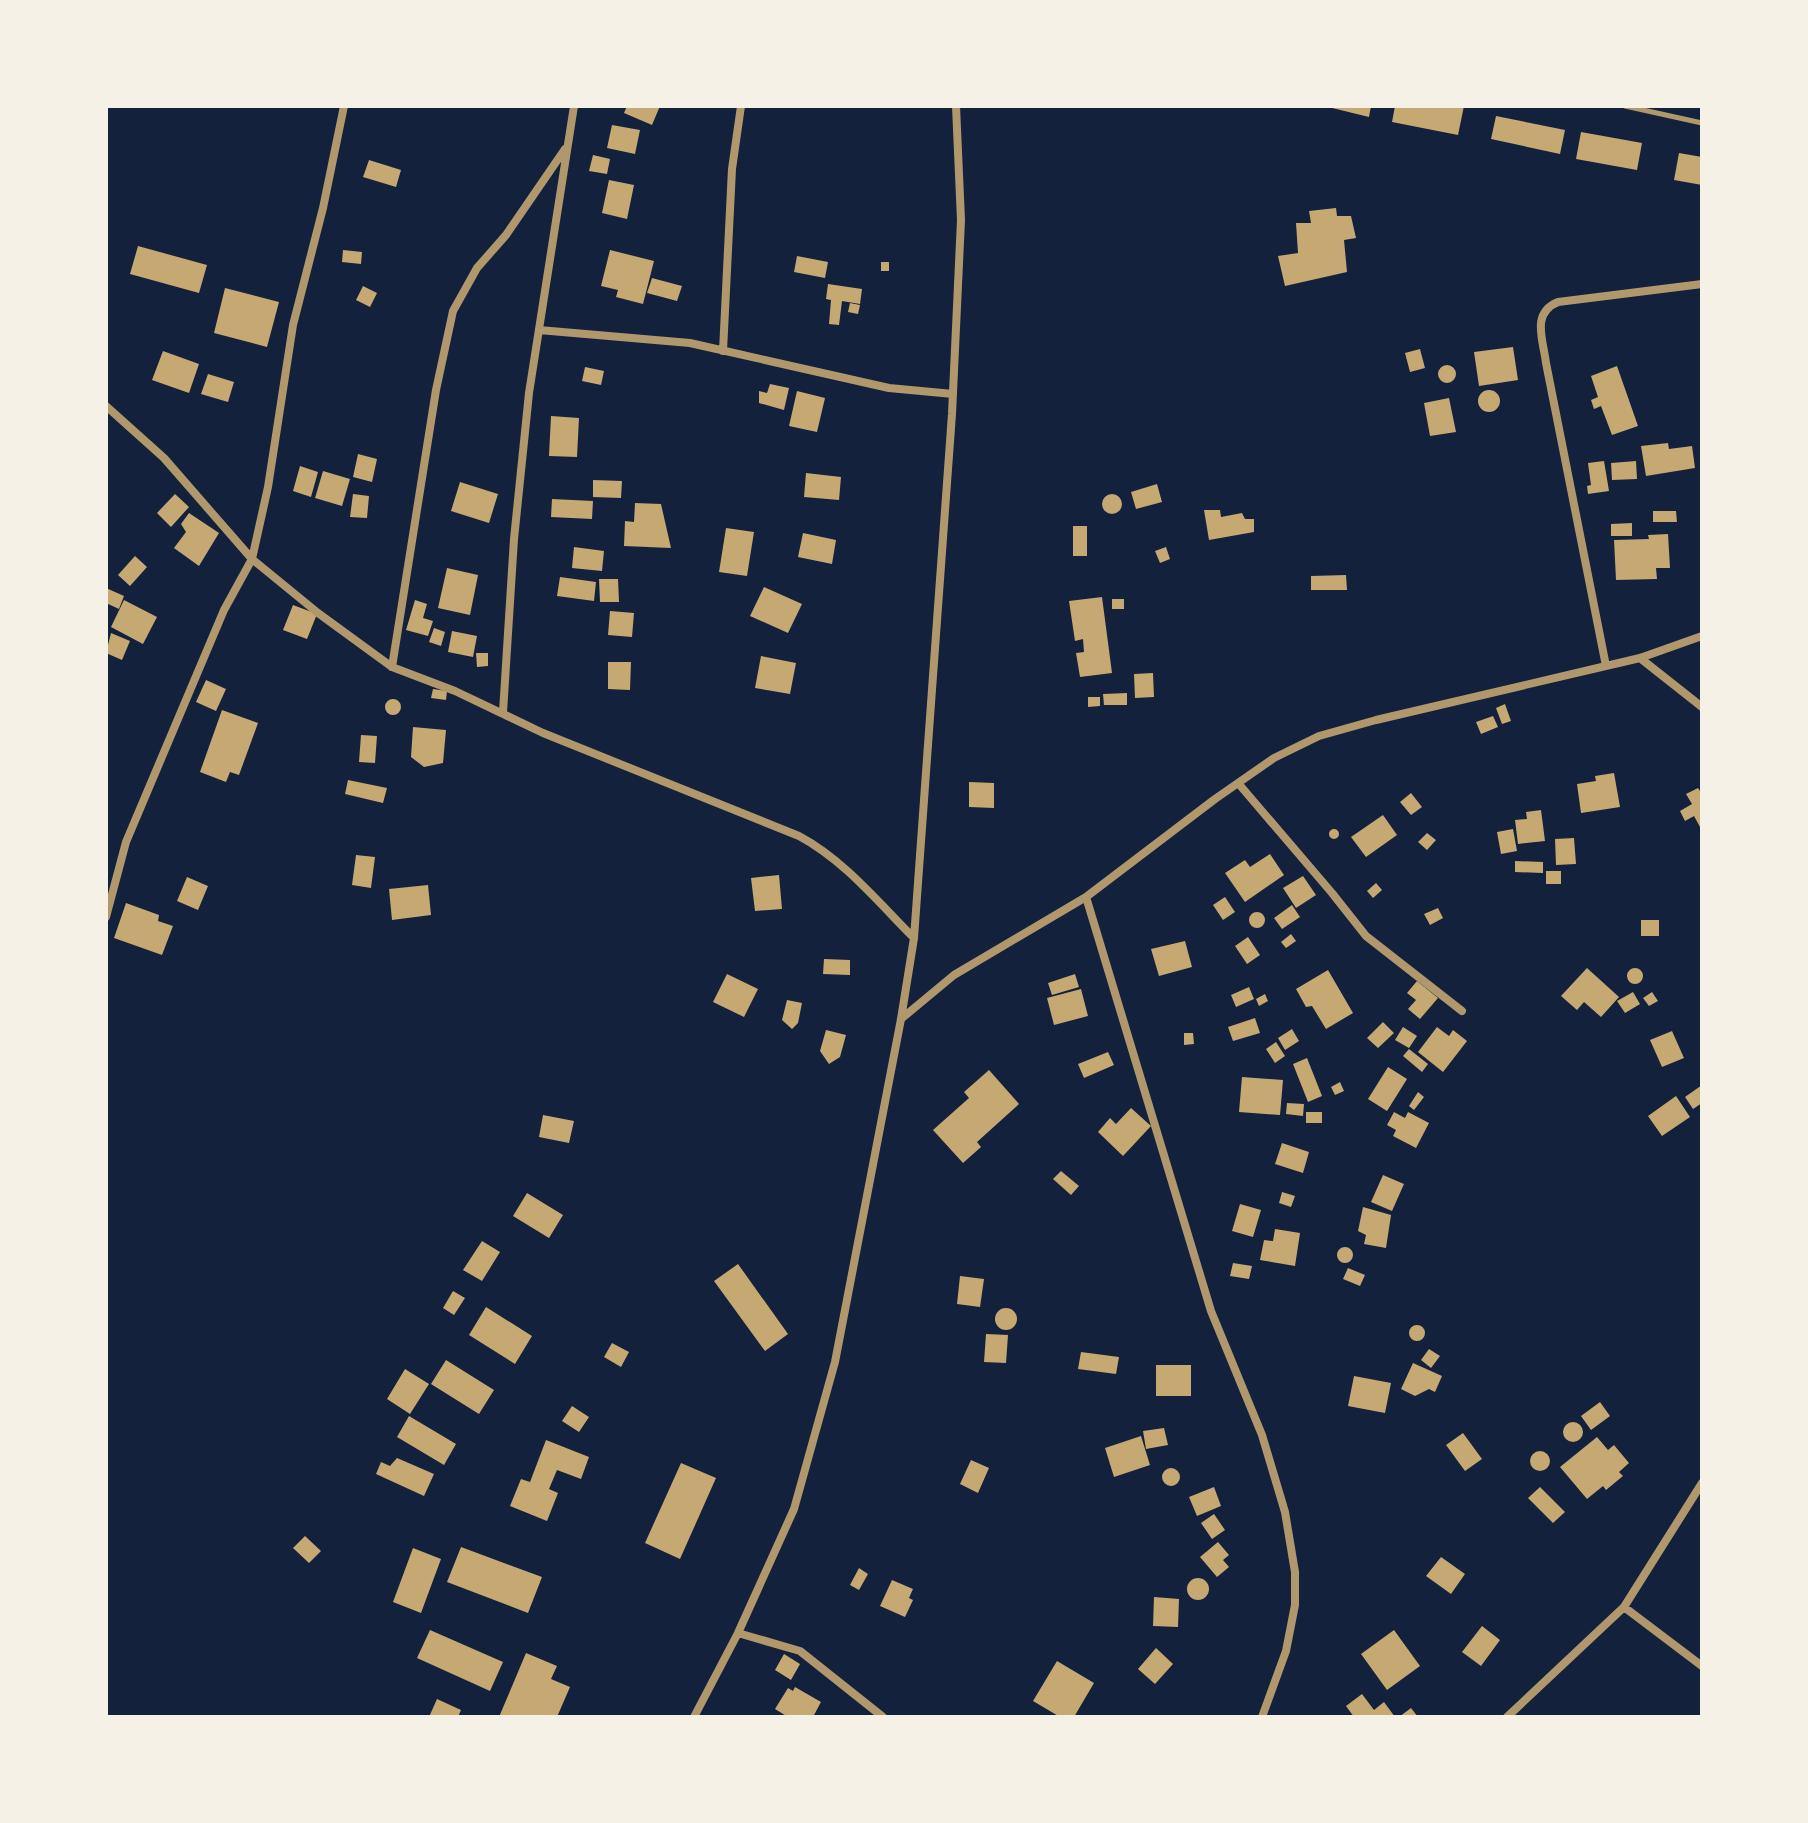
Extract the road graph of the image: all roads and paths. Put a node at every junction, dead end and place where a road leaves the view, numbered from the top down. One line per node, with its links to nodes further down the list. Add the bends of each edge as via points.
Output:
1 (344, 106): 13 (street, via 293,325)
2 (574, 106): 7 (street)
3 (741, 106): 10 (street, via 732,169)
4 (956, 106): 11 (street, via 961,220)
5 (1625, 106): 6 (lane)
6 (1702, 123)
7 (567, 146): 9 (street); 17 (street, via 477,268 453,311)
8 (1702, 284): 16 (street, via 1558,302 1546,307 1540,318)
9 (539, 330): 10 (street, via 690,343); 19 (street, via 514,539)
10 (723, 351): 11 (street, via 889,388)
11 (953, 394): 23 (street)
12 (106, 406): 13 (street, via 164,458)
13 (252, 559): 17 (street); 22 (street, via 224,610 126,842)
14 (1702, 636): 15 (street)
15 (1640, 658): 16 (street); 18 (street)
16 (1606, 666): 20 (street, via 1319,736)
17 (392, 667): 19 (street)
18 (1702, 707)
19 (503, 712): 23 (street, via 821,848)
20 (1238, 783): 21 (street); 24 (street, via 1366,936)
21 (1086, 897): 25 (street, via 954,975); 32 (street, via 1211,1311 1262,1435 1285,1512 1295,1605 1286,1651)
22 (106, 917)
23 (914, 938): 25 (street)
24 (1462, 1011)
25 (901, 1019): 28 (street, via 835,1362 794,1509)
26 (1702, 1483): 27 (street)
27 (1624, 1607): 29 (street); 33 (street)
28 (738, 1633): 30 (street); 31 (street, via 800,1651)
29 (1702, 1666)
30 (694, 1717)
31 (883, 1717)
32 (1262, 1717)
33 (1507, 1717)

